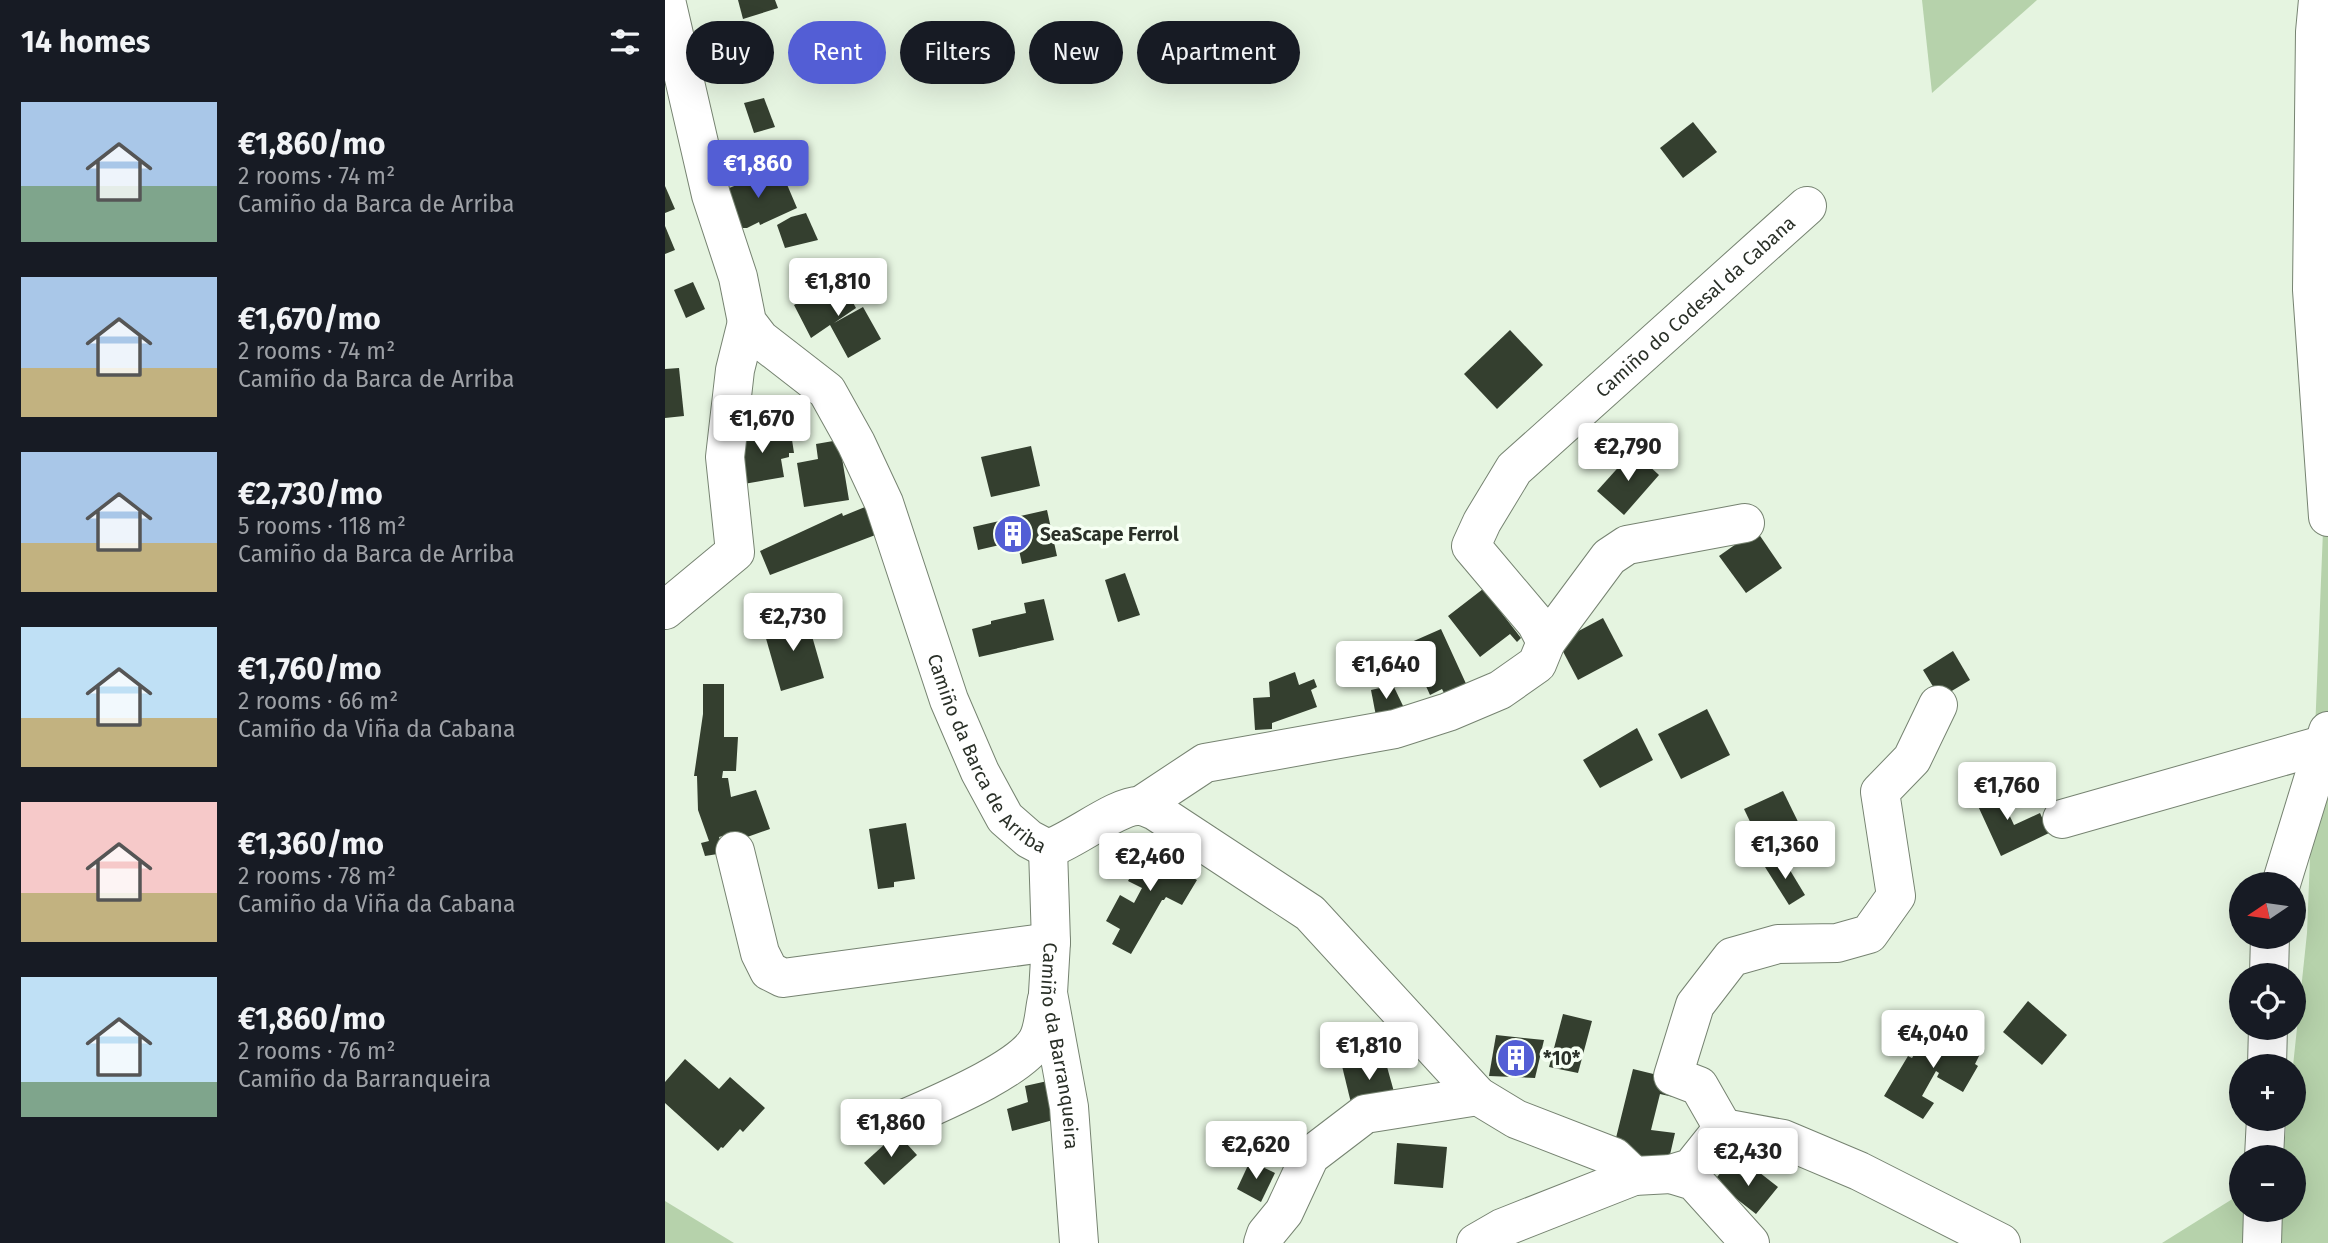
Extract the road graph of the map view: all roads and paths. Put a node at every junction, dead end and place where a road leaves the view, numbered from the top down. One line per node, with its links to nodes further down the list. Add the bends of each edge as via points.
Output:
1 (2318, 0): 5 (street, via 2312,290)
2 (666, 3): 4 (street, Camiño da Barca de Arriba, via 711,195)
3 (1807, 206): 8 (street, Camiño do Codesal da Cabana, via 1514,469 1482,522 1471,546)
4 (747, 321): 7 (street, via 735,370 725,457 735,552); 13 (street, Camiño da Barca de Arriba, via 760,339 827,391 884,503 949,700 980,772 1005,818)
5 (2328, 517)
6 (1745, 523): 8 (street, via 1627,545 1609,557)
7 (665, 610)
8 (1546, 642): 11 (street, via 1537,664 1500,690 1448,712 1395,729 1205,763)
9 (1938, 705): 20 (street, via 1912,759 1880,792 1896,896 1870,933 1837,943 1778,944 1732,957 1695,1005 1673,1076 1699,1086)
10 (2327, 738): 12 (street); 15 (street)
11 (1140, 806): 13 (street, Camiño da Barca de Arriba, via 1123,808); 18 (street, via 1155,811 1310,913)
12 (2062, 819)
13 (1048, 849): 16 (street, Camiño da Barranqueira)
14 (735, 850): 16 (street, via 760,953 769,971 783,978)
15 (2284, 872)
16 (1051, 942): 17 (street, Camiño da Barranqueira)
17 (1048, 993): 19 (street, via 1036,1041 1022,1057 976,1086); 23 (street, Camiño da Barranqueira, via 1069,1107)
18 (1478, 1096): 21 (street, via 1516,1119); 24 (street, via 1365,1114 1310,1156 1284,1212)
19 (902, 1120)
20 (1723, 1128): 21 (street, via 1691,1168); 27 (street, via 1783,1139 1859,1171)
21 (1652, 1175): 25 (street, via 1503,1228); 26 (street, via 1694,1181)
22 (2263, 1222): 28 (street)
23 (1079, 1243)
24 (1263, 1243)
25 (1476, 1243)
26 (1750, 1243)
27 (2001, 1243)
28 (2262, 1243)

